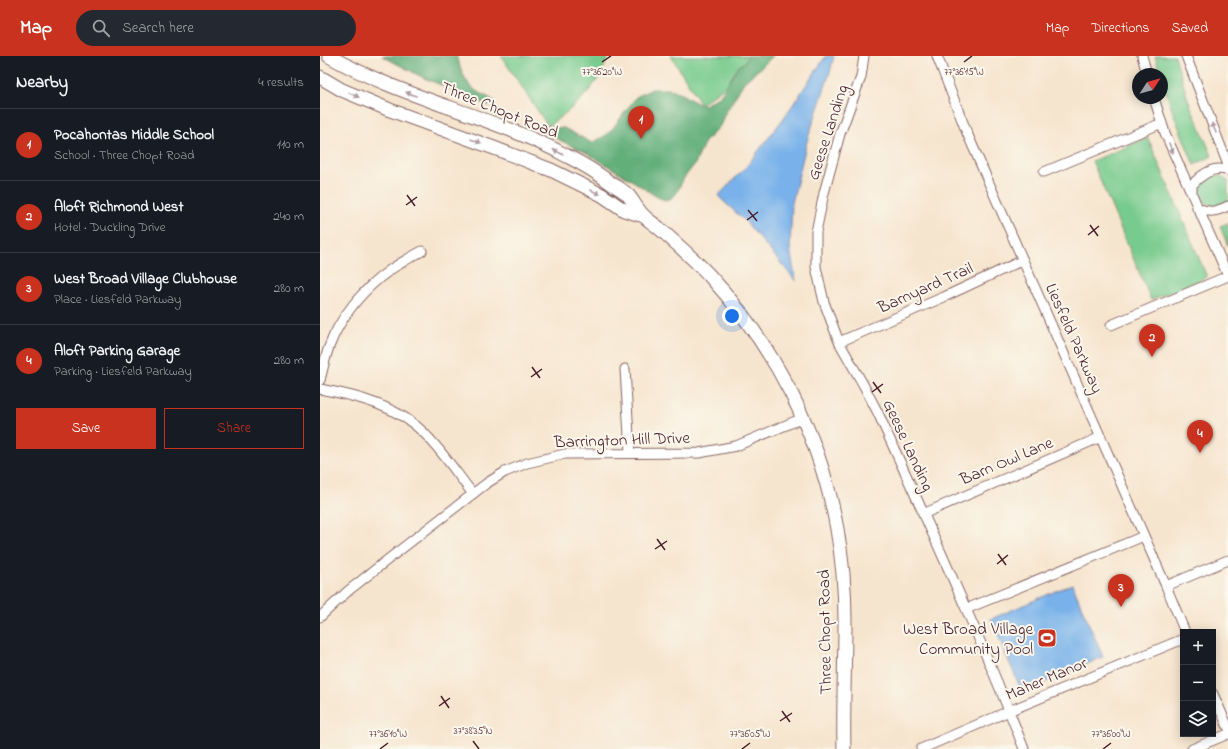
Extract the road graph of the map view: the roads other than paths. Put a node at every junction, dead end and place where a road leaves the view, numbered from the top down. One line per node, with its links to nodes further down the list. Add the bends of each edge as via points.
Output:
1 (329, 56): 16 (main road, Three Chopt Road, one-way to 1, via 627,194 560,152 501,126 389,86)
2 (864, 56): 21 (street, Geese Landing, via 861,77 840,134 816,232 816,267 824,302)
3 (937, 56): 18 (street, Liesfeld Parkway)
4 (1142, 56): 6 (street)
5 (1186, 56): 10 (street, one-way to 5)
6 (1145, 68)
7 (320, 77): 16 (main road, Three Chopt Road, one-way to 16, via 342,90 390,110 551,170 602,195 624,210)
8 (1156, 104): 9 (street)
9 (1162, 123): 12 (street); 13 (street, one-way to 13, via 1164,133)
10 (1228, 165)
11 (1228, 171): 13 (street, via 1218,168 1206,173 1192,186)
12 (1044, 172)
13 (1192, 193): 15 (street)
14 (1228, 206): 15 (street, via 1215,211)
15 (1197, 208): 19 (street)
16 (644, 216): 25 (main road, Three Chopt Road, via 683,249 726,295 761,341)
17 (422, 251): 23 (street, via 390,270 355,302 329,347)
18 (1023, 260): 21 (street, Barnyard Trail, via 944,298); 26 (street, Liesfeld Parkway)
19 (1228, 276): 20 (street)
20 (1111, 325)
21 (839, 342): 29 (street, Geese Landing, via 864,386)
22 (625, 369): 27 (street)
23 (320, 380)
24 (320, 389): 28 (street, via 373,402 403,417 425,434)
25 (803, 418): 27 (street, Barrington Hill Drive, via 736,446 699,452); 41 (main road, Three Chopt Road, via 826,483 837,530 845,619)
26 (1101, 437): 29 (street, Barn Owl Lane); 30 (street, Liesfeld Parkway)
27 (630, 453): 28 (street, Barrington Hill Drive, via 565,454 527,463 505,472)
28 (473, 494): 34 (street, Barrington Hill Drive, via 360,582)
29 (923, 514): 33 (street, Geese Landing)
30 (1144, 536): 32 (street, Liesfeld Parkway); 33 (street)
31 (1228, 560): 32 (street)
32 (1166, 586): 35 (street, Liesfeld Parkway)
33 (966, 609): 38 (street, Geese Landing)
34 (320, 617)
35 (1184, 629)
36 (1180, 640): 38 (street, Maher Manor)
37 (1216, 701): 39 (street)
38 (1009, 711): 42 (street, Maher Manor); 43 (street, Geese Landing)
39 (1228, 727)
40 (1228, 734): 44 (street)
41 (844, 749)
42 (922, 749)
43 (1024, 749)
44 (1192, 749)

